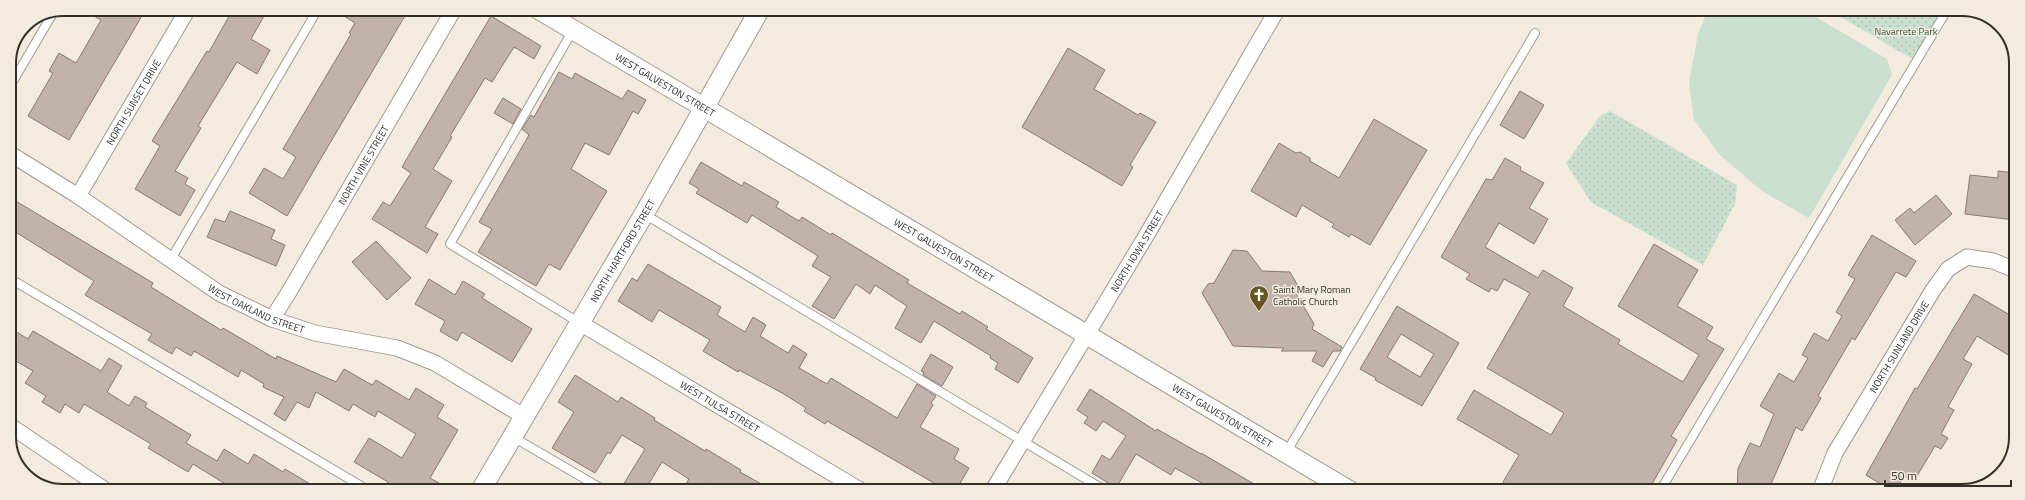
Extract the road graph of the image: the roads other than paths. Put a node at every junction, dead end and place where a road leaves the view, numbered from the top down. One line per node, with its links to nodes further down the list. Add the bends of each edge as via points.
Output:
1 (184, 16): 14 (street, NORTH SUNSET DRIVE)
2 (314, 16): 16 (lane)
3 (450, 16): 19 (street, NORTH VINE STREET)
4 (550, 16): 9 (street, WEST GALVESTON STREET)
5 (756, 16): 12 (street, NORTH HARTFORD STREET)
6 (1273, 16): 21 (street, NORTH IOWA STREET)
7 (1943, 16): 35 (lane)
8 (50, 18): 11 (lane)
9 (573, 30): 12 (street, WEST GALVESTON STREET); 20 (lane, via 450,244)
10 (1535, 33): 26 (lane)
11 (16, 76)
12 (704, 107): 15 (street, NORTH HARTFORD STREET); 21 (street, WEST GALVESTON STREET)
13 (16, 157): 14 (street, WEST OAKLAND STREET)
14 (78, 196): 16 (street, WEST OAKLAND STREET)
15 (644, 214): 20 (street, NORTH HARTFORD STREET); 25 (lane)
16 (171, 259): 19 (street, WEST OAKLAND STREET, via 219,292)
17 (2009, 268): 36 (street, NORTH SUNLAND DRIVE, via 1993,261 1967,257 1948,269 1835,453)
18 (16, 282): 28 (lane)
19 (272, 319): 22 (street, WEST OAKLAND STREET, via 321,334 397,348 435,363)
20 (580, 323): 22 (street, NORTH HARTFORD STREET); 31 (street, WEST TULSA STREET)
21 (1086, 334): 25 (street, NORTH IOWA STREET); 26 (street, WEST GALVESTON STREET)
22 (525, 417): 24 (street, NORTH HARTFORD STREET)
23 (16, 430): 27 (street)
24 (513, 437): 29 (street, NORTH HARTFORD STREET); 30 (lane)
25 (1023, 440): 32 (street, NORTH IOWA STREET); 33 (lane)
26 (1286, 453): 34 (street, WEST GALVESTON STREET)
27 (97, 484)
28 (358, 484)
29 (485, 484)
30 (594, 484)
31 (850, 484)
32 (997, 484)
33 (1096, 484)
34 (1338, 484)
35 (1664, 484)
36 (1823, 484)

